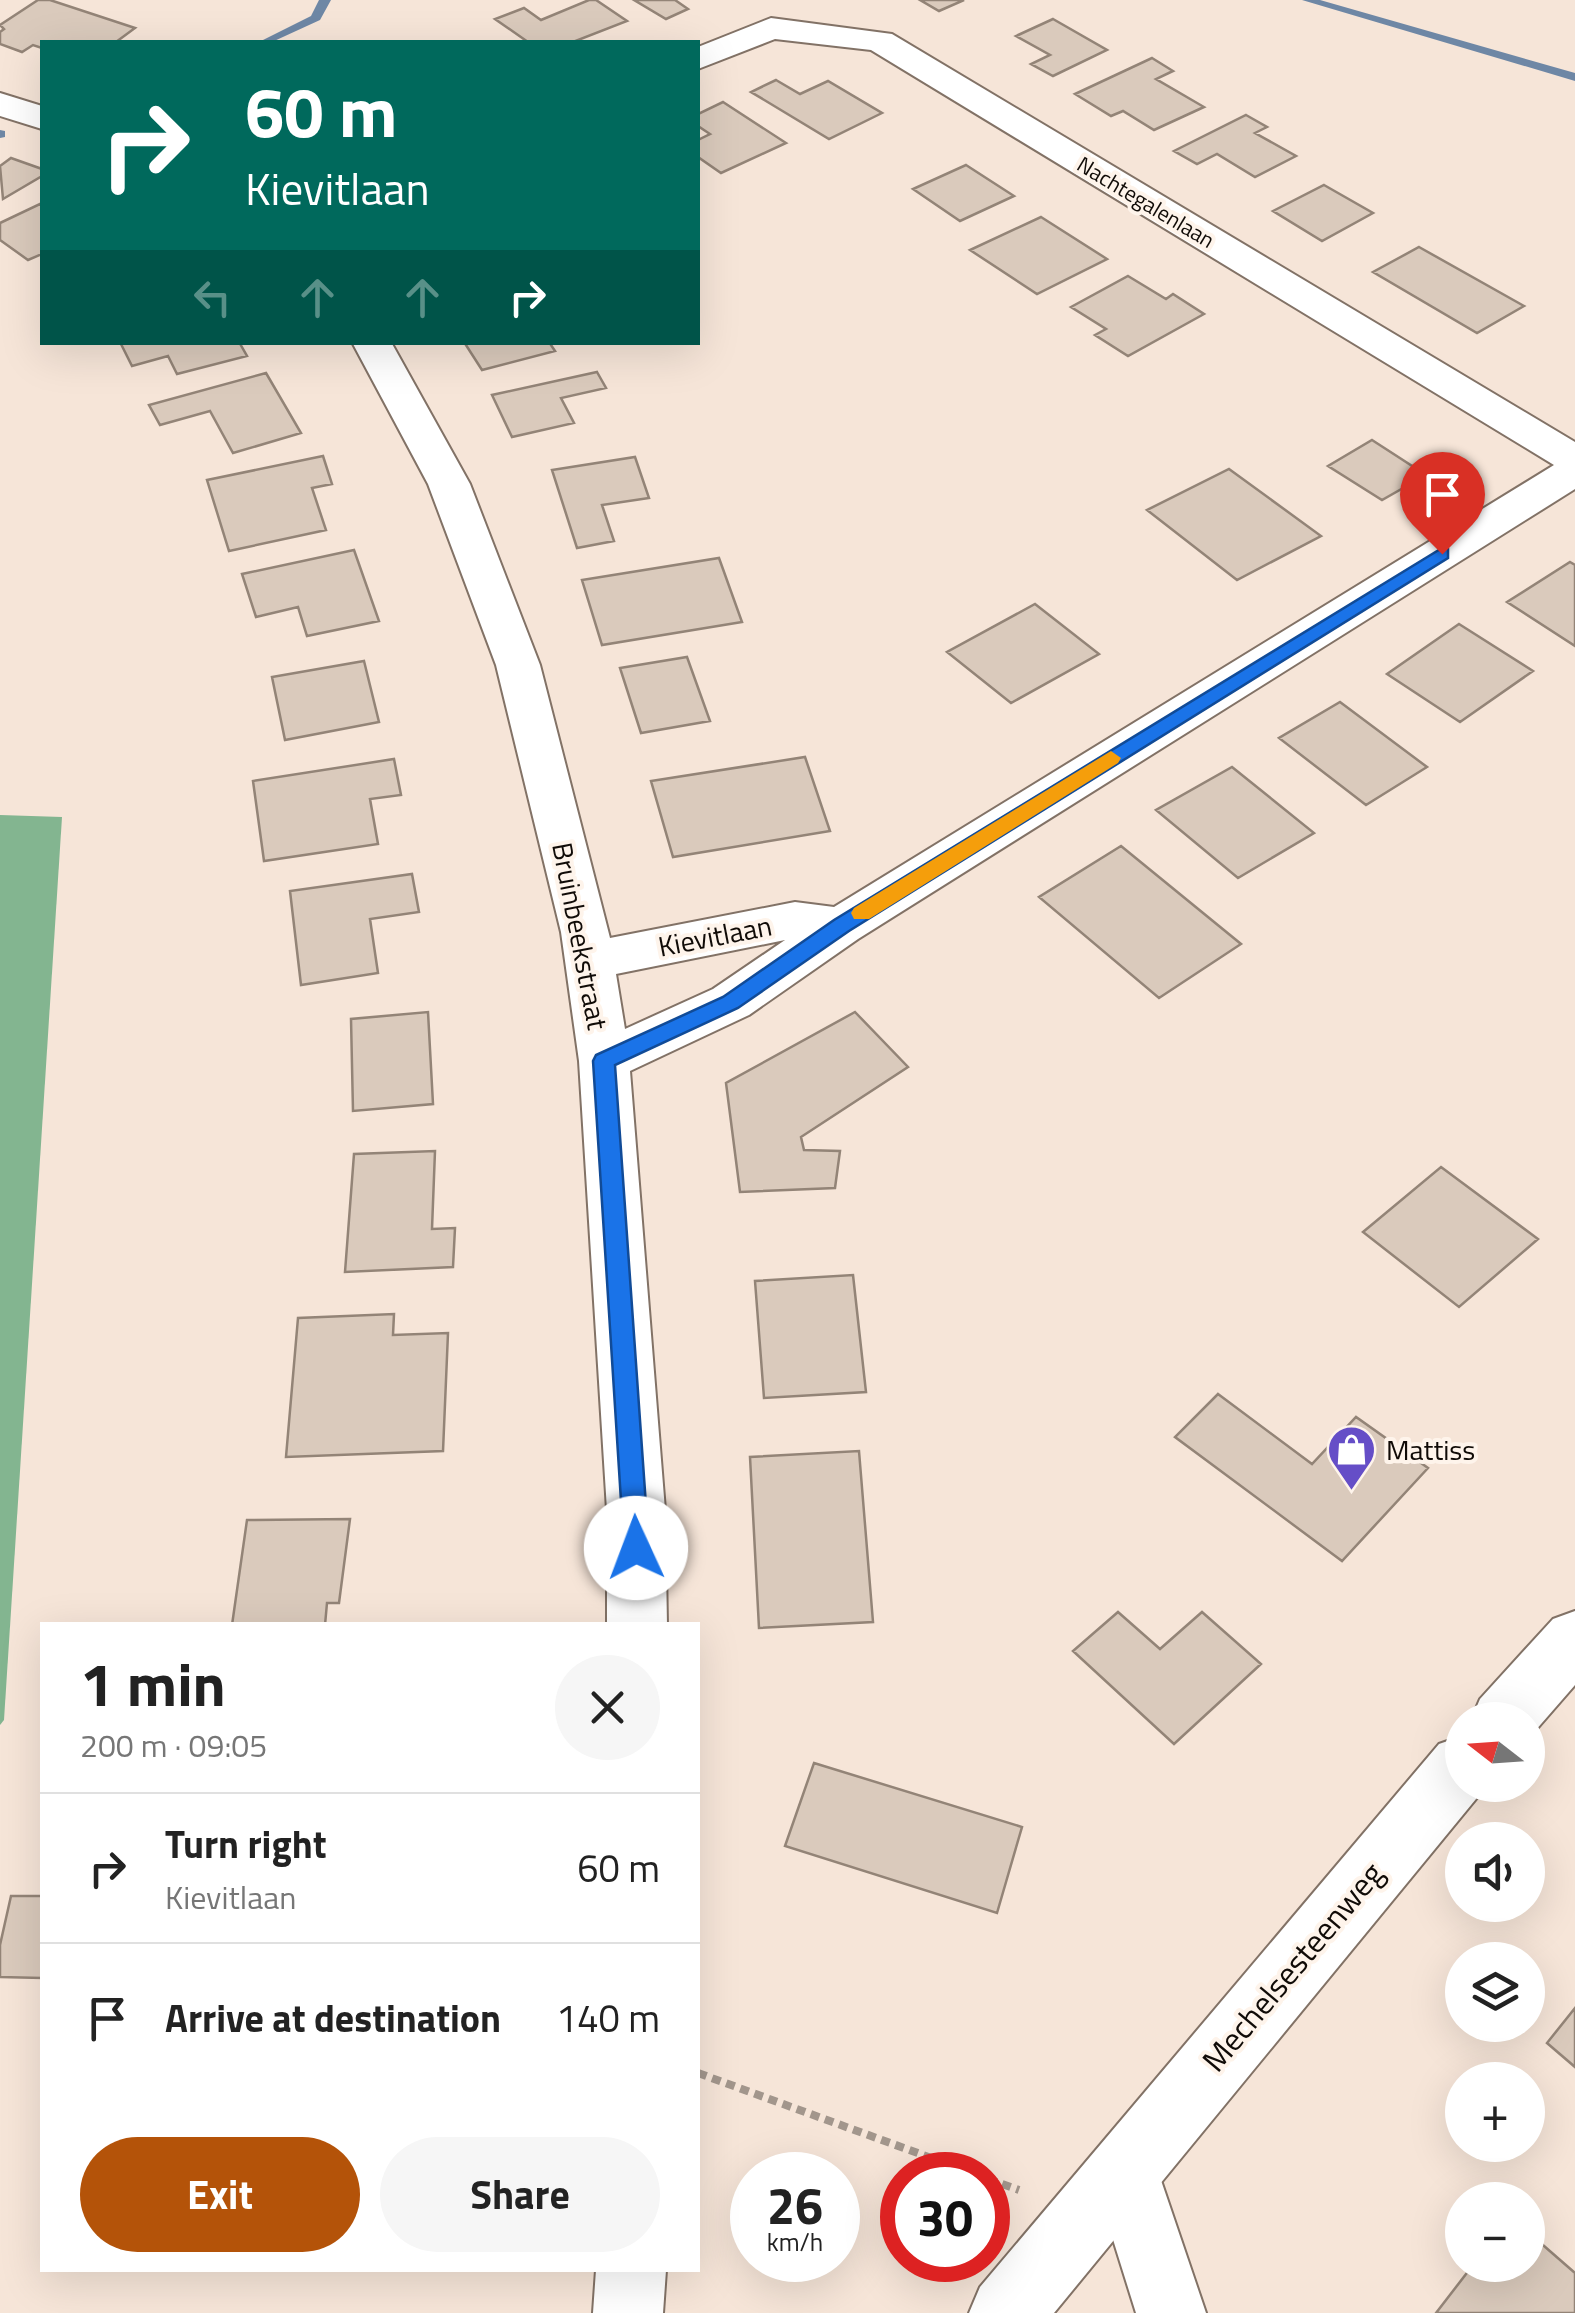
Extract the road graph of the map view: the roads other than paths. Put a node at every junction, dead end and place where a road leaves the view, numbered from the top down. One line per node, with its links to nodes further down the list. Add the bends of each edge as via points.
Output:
1 (700, 59): 5 (street, Nachtegalenlaan, via 772,28 880,41)
2 (0, 104): 3 (street)
3 (40, 117)
4 (373, 345): 8 (street, Bruinbeekstraat, via 449,484 518,665)
5 (1575, 460)
6 (1575, 471): 7 (street, Kievitlaan)
7 (841, 926): 8 (street, Kievitlaan, via 795,920); 9 (street, Kievitlaan, via 731,1002)
8 (589, 961): 9 (street, Bruinbeekstraat)
9 (604, 1061): 10 (street, Bruinbeekstraat)
10 (638, 1622)
11 (1575, 1639): 12 (street)
12 (1519, 1702)
13 (1445, 1786): 14 (street, Mechelsesteenweg)
14 (1125, 2169): 17 (street, Mechelsesteenweg); 18 (street)
15 (631, 2272): 16 (street)
16 (628, 2313)
17 (1006, 2313)
18 (1170, 2313)

